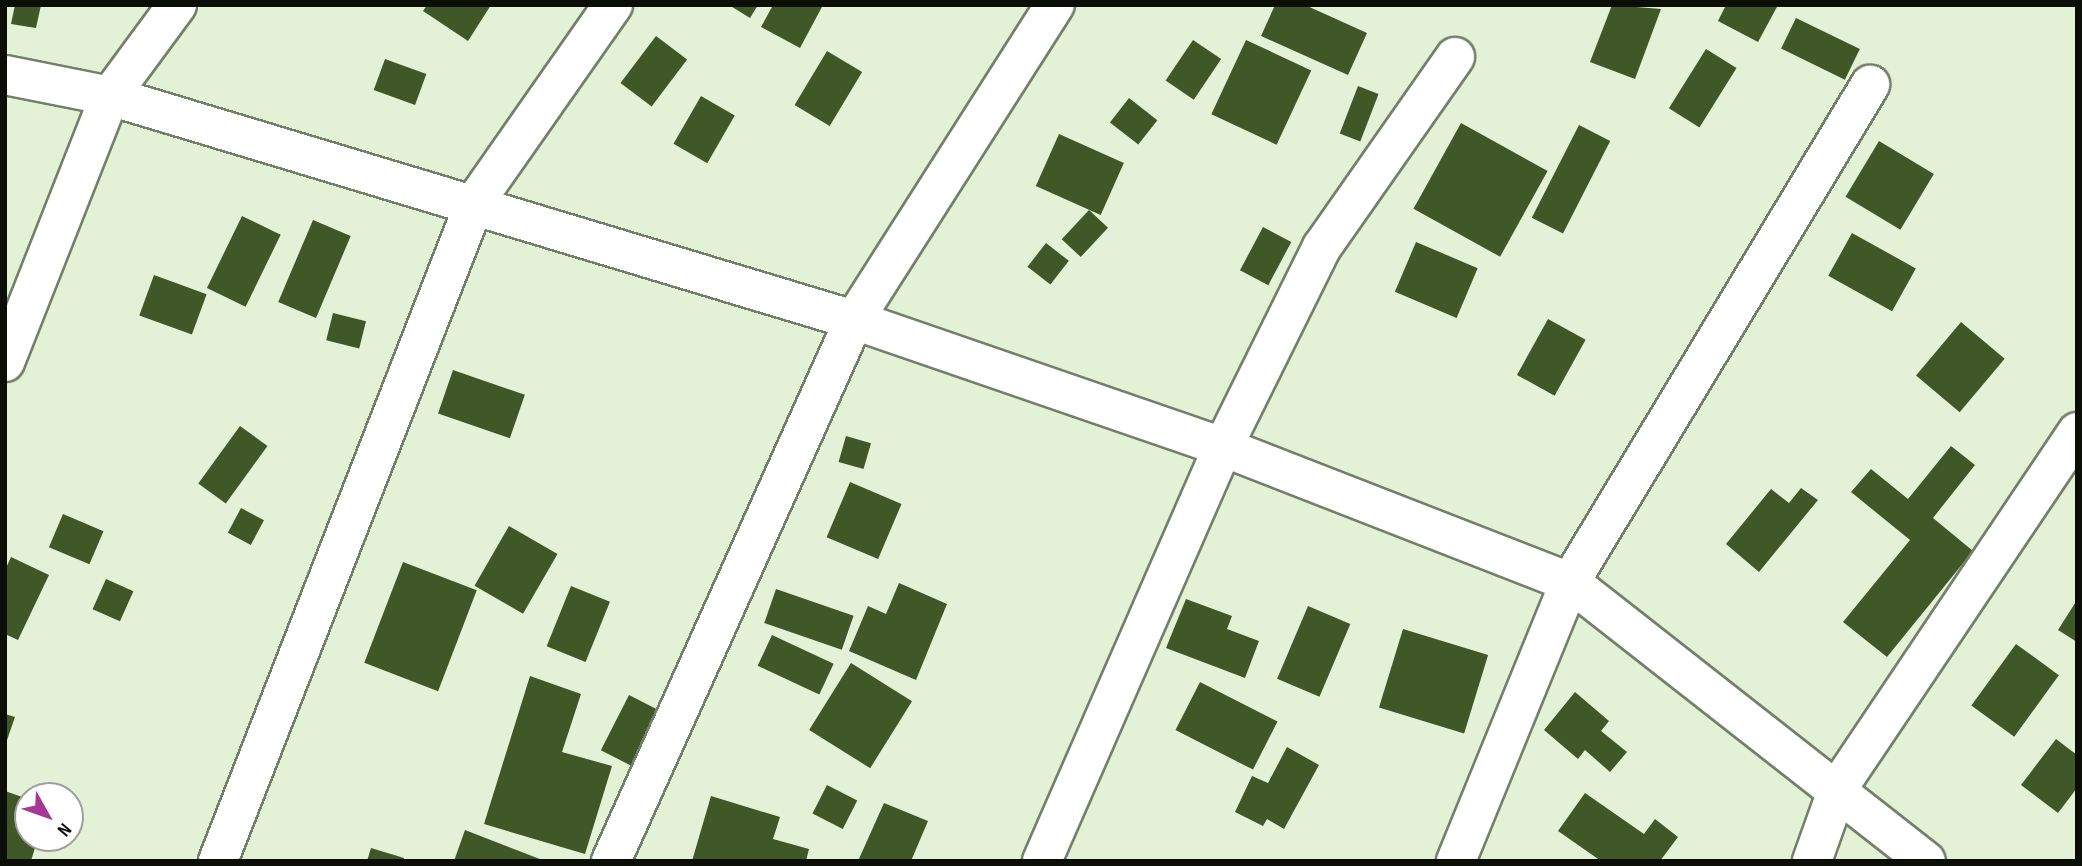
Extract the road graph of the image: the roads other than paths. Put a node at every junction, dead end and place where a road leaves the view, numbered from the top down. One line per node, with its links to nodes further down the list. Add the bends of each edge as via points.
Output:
1 (177, 5): 7 (street)
2 (613, 5): 8 (street)
3 (1055, 5): 9 (street)
4 (1455, 57): 12 (street, via 1322,247)
5 (5, 75): 7 (street)
6 (1870, 85): 13 (street)
7 (110, 96): 8 (street); 10 (street)
8 (474, 202): 9 (street); 15 (street)
9 (854, 320): 12 (street); 16 (street)
10 (5, 362)
11 (2077, 432): 14 (street)
12 (1223, 447): 13 (street); 17 (street)
13 (1570, 582): 14 (street); 18 (street)
14 (1838, 788): 19 (street); 20 (street)
15 (218, 861)
16 (611, 861)
17 (1042, 861)
18 (1456, 861)
19 (1812, 861)
20 (1926, 861)

